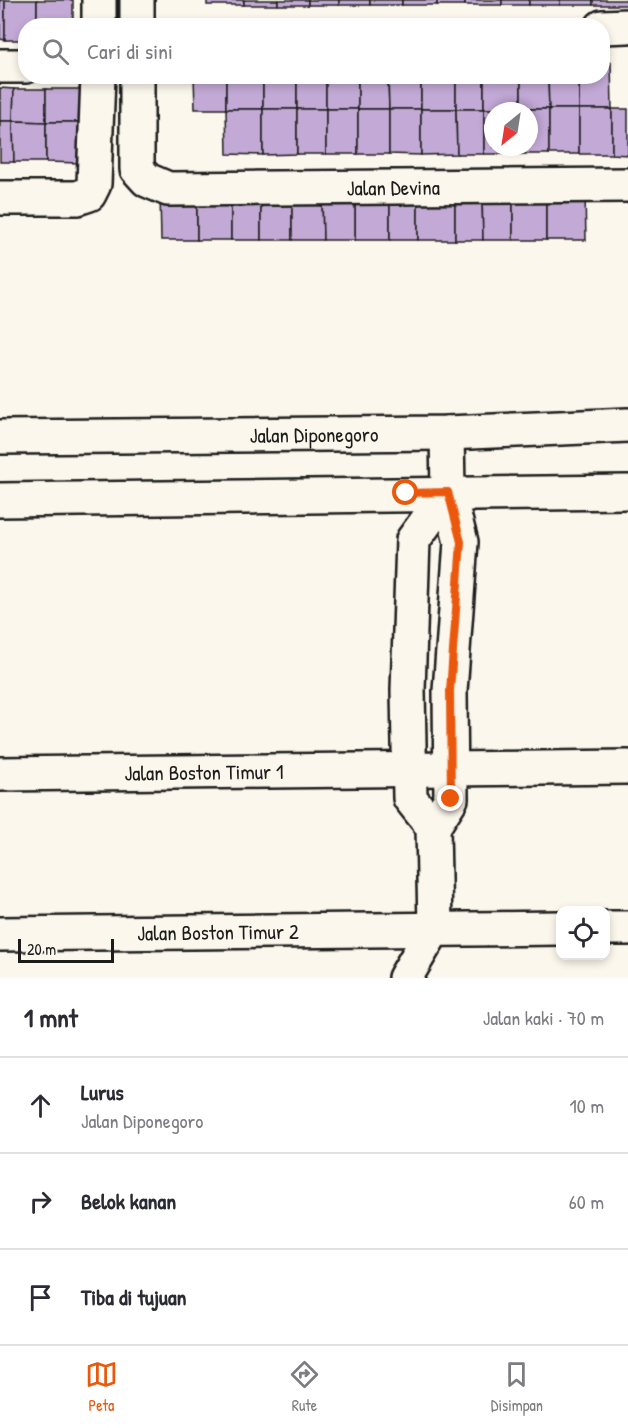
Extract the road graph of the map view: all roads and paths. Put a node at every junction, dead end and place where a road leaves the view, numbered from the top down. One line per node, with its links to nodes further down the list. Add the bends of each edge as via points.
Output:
1 (99, 0): 3 (street)
2 (137, 0): 4 (street)
3 (99, 18)
4 (137, 18)
5 (628, 26): 6 (street)
6 (610, 27)
7 (0, 66): 8 (street)
8 (18, 66)
9 (99, 84): 12 (street, via 94,184 89,194 77,198)
10 (137, 84): 11 (street, Jalan Devina, via 137,169 168,189)
11 (628, 185)
12 (0, 198)
13 (628, 425): 14 (street, Jalan Diponegoro)
14 (447, 433): 15 (street, Jalan Diponegoro); 16 (street)
15 (0, 437)
16 (448, 492): 17 (street); 18 (street); 19 (street, via 461,542 450,691); 21 (street, via 413,540)
17 (628, 492)
18 (0, 500)
19 (452, 767): 20 (street, Jalan Boston Timur 1); 21 (street, Jalan Boston Timur 1); 23 (street, via 451,799)
20 (628, 767)
21 (409, 769): 22 (street, Jalan Boston Timur 1); 23 (street, via 410,798)
22 (0, 774)
23 (433, 827): 24 (street)
24 (435, 927): 25 (street, Jalan Boston Timur 2); 28 (street, Jalan Boston Timur 2); 29 (street)
25 (556, 928)
26 (610, 928): 27 (street)
27 (628, 928)
28 (0, 934)
29 (405, 978)

